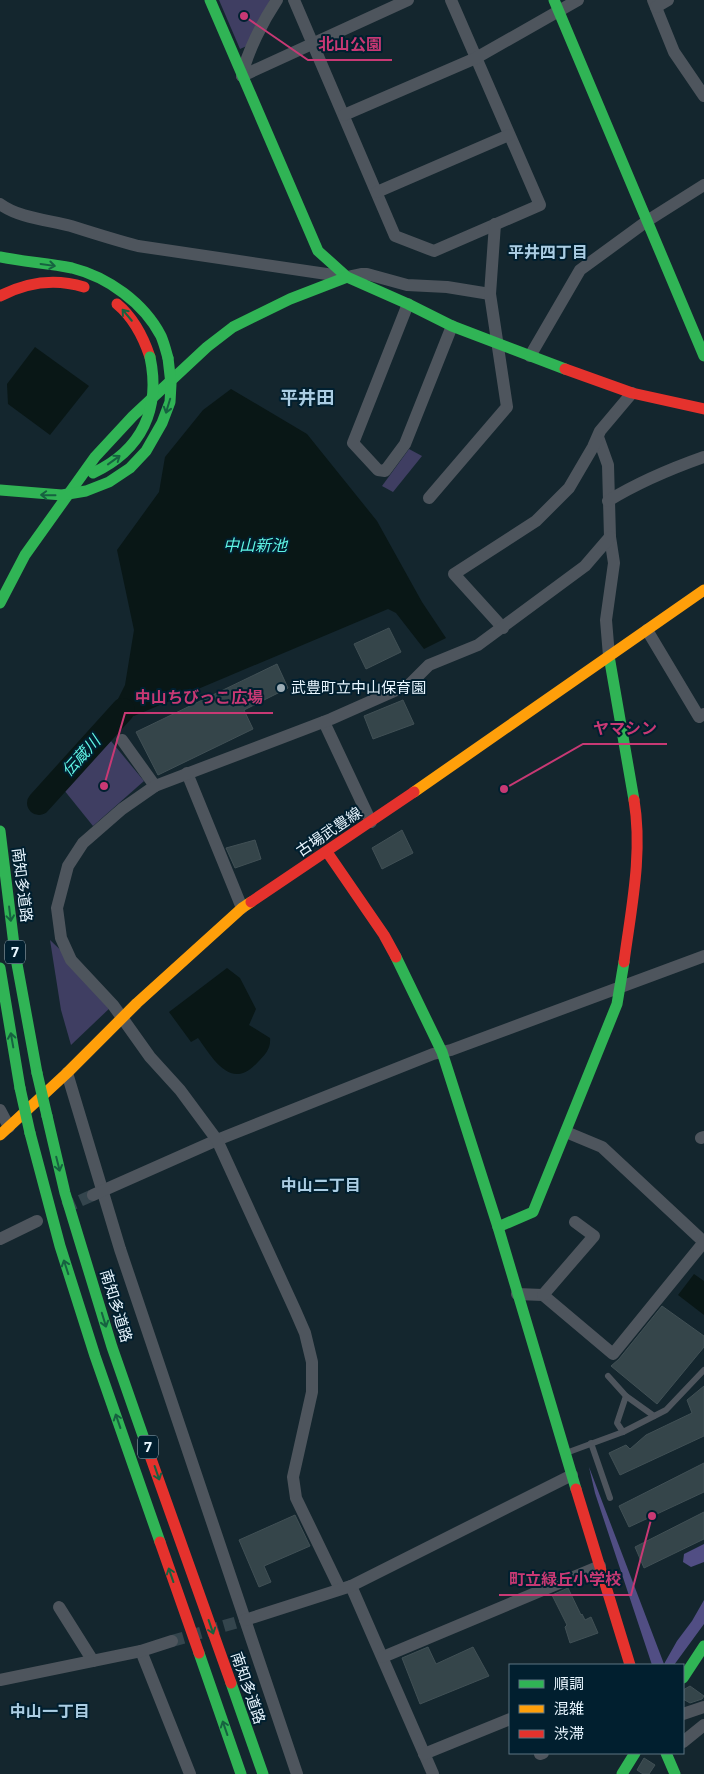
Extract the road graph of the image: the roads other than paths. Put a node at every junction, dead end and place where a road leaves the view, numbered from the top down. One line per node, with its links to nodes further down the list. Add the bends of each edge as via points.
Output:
1 (210, 0): 12 (main road)
2 (277, 0): 12 (street, via 258,34)
3 (294, 0): 10 (street)
4 (408, 0): 10 (street)
5 (451, 0): 11 (street)
6 (578, 0): 9 (street)
7 (668, 0): 8 (street)
8 (654, 4): 13 (street, via 674,52)
9 (557, 6): 11 (street); 19 (main road)
10 (313, 43): 12 (street); 14 (street)
11 (476, 58): 14 (street); 15 (street)
12 (242, 76): 22 (main road, via 318,251)
13 (702, 88)
14 (344, 115): 17 (street)
15 (510, 135): 17 (street); 20 (street, via 540,206)
16 (704, 185): 19 (street)
17 (376, 192): 20 (street, via 395,236 434,251)
18 (1, 206): 22 (street, via 138,246)
19 (647, 222): 30 (street, via 580,270); 31 (main road)
20 (495, 224): 24 (street)
21 (0, 258): 37 (main road, one-way to 37, bridge, via 76,270 98,277 116,288 135,302 161,336 171,384 170,402 146,452 110,482 62,495)
22 (347, 277): 24 (street, via 367,274 407,285); 27 (main road); 42 (main road, via 290,299 233,327 133,416 95,457 25,556)
23 (96, 291): 25 (main road, via 57,281 23,286)
24 (490, 294): 29 (street)
25 (0, 296)
26 (110, 299): 36 (main road, one-way to 26, bridge, via 100,470 122,455 138,435 153,400 154,374 141,333)
27 (408, 304): 28 (main road); 28 (street, via 353,443 378,470 385,471 405,444)
28 (452, 326): 29 (main road)
29 (496, 344): 30 (main road); 38 (street, via 507,407)
30 (530, 356): 32 (main road)
31 (704, 356)
32 (632, 393): 33 (main road); 34 (street)
33 (704, 409)
34 (598, 437): 39 (street, via 608,465); 43 (street, via 569,488 536,521 454,574)
35 (704, 457): 39 (street, via 672,468)
36 (68, 478)
37 (0, 490)
38 (429, 498)
39 (608, 500): 40 (street)
40 (610, 537): 43 (street, via 585,566); 45 (street, via 614,563 606,620)
41 (704, 590): 44 (main road, 古場武豊線)
42 (0, 603)
43 (503, 628): 47 (street, via 478,645 429,665 410,684)
44 (647, 630): 45 (main road, 古場武豊線); 46 (street, via 699,717)
45 (609, 656): 51 (main road, 古場武豊線); 57 (main road, via 638,825)
46 (704, 714)
47 (324, 722): 49 (street); 51 (street)
48 (122, 740): 50 (street)
49 (187, 773): 50 (street); 54 (street)
50 (155, 786): 58 (street, via 83,843 68,866 57,908 61,938 71,960)
51 (371, 822): 53 (main road, 古場武豊線)
52 (0, 831): 104 (main road, 南知多道路 / 7, one-way to 104, bridge, via 15,953 37,1073 65,1193 112,1347)
53 (327, 852): 54 (main road, 古場武豊線); 59 (main road, via 384,935)
54 (242, 908): 58 (main road, 古場武豊線)
55 (704, 956): 57 (street)
56 (0, 968): 103 (main road, 7, one-way to 56, bridge, via 95,1356 60,1246 20,1088)
57 (621, 988): 59 (street); 63 (main road)
58 (123, 1018): 60 (main road, 古場武豊線); 64 (street)
59 (442, 1052): 64 (street); 68 (main road)
60 (67, 1073): 62 (main road, 古場武豊線); 65 (street)
61 (0, 1110): 62 (street)
62 (4, 1131)
63 (566, 1132): 68 (main road, via 532,1212); 70 (street, via 602,1147)
64 (217, 1140): 65 (street); 83 (street, via 304,1333 312,1362 312,1392 293,1477 296,1498)
65 (98, 1193): 85 (street, via 120,1249)
66 (37, 1220): 69 (street)
67 (576, 1222): 72 (street, via 594,1236)
68 (498, 1227): 71 (main road)
69 (0, 1239)
70 (704, 1242): 72 (street, via 613,1354)
71 (517, 1294): 72 (street); 79 (main road)
72 (544, 1295)
73 (704, 1370): 76 (lane, via 666,1410)
74 (608, 1376): 75 (lane)
75 (626, 1396): 76 (lane); 77 (lane, via 618,1422)
76 (654, 1416): 77 (lane)
77 (623, 1432): 78 (lane)
78 (592, 1443): 79 (lane); 81 (lane)
79 (565, 1453): 80 (main road)
80 (572, 1474): 82 (main road); 83 (street)
81 (610, 1498)
82 (600, 1566): 89 (street); 91 (main road)
83 (346, 1588): 85 (street); 89 (street)
84 (59, 1607): 90 (street)
85 (245, 1620): 105 (street)
86 (172, 1641): 87 (street)
87 (141, 1651): 90 (street); 102 (street)
88 (702, 1654): 92 (main road)
89 (384, 1657): 99 (street)
90 (92, 1661): 93 (street)
91 (630, 1664)
92 (684, 1677)
93 (0, 1680)
94 (704, 1707): 95 (street)
95 (684, 1714)
96 (509, 1718): 99 (street)
97 (704, 1725): 98 (street)
98 (684, 1741)
99 (424, 1754): 106 (street)
100 (634, 1754): 107 (main road)
101 (667, 1754): 108 (main road)
102 (190, 1774)
103 (241, 1774)
104 (263, 1774)
105 (297, 1774)
106 (433, 1774)
107 (622, 1774)
108 (675, 1774)

